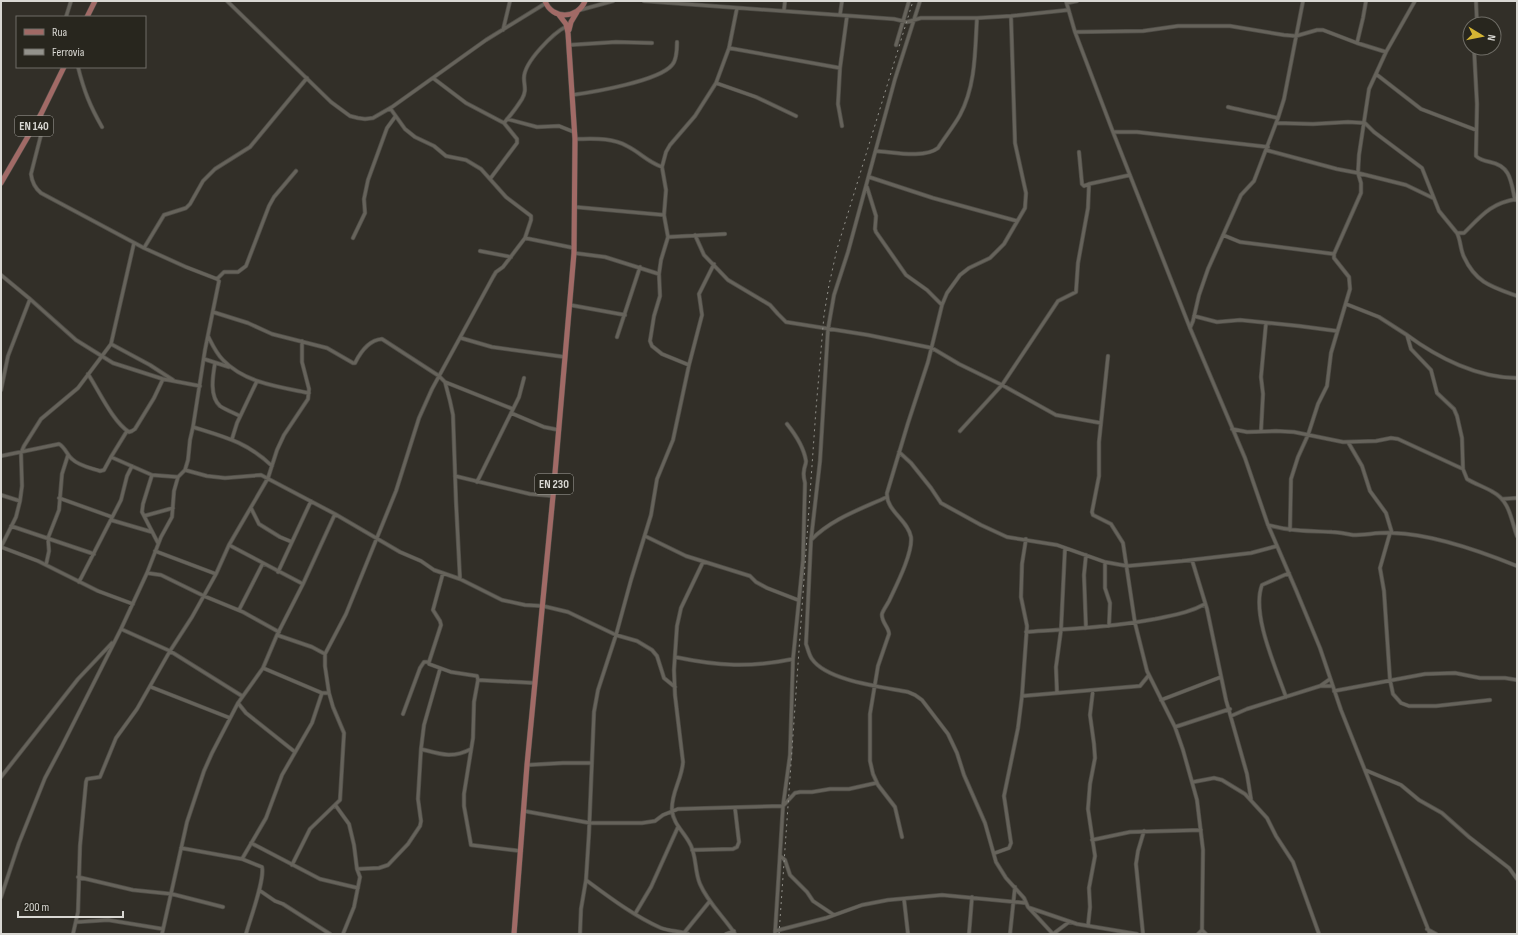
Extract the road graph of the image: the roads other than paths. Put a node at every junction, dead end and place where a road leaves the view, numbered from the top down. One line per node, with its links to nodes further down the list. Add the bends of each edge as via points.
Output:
1 (71, 1): 26 (street)
2 (95, 1): 27 (main road)
3 (227, 1): 51 (street)
4 (510, 1): 35 (street)
5 (586, 1): 21 (main road)
6 (613, 1): 21 (street)
7 (644, 1): 20 (street)
8 (785, 1): 22 (street)
9 (842, 1): 25 (street)
10 (909, 1): 33 (street)
11 (920, 1): 32 (street)
12 (1077, 1): 18 (street)
13 (1297, 1): 19 (street)
14 (1366, 1): 41 (street)
15 (1415, 1): 45 (street)
16 (1476, 1): 30 (street)
17 (545, 2): 24 (main road); 35 (street)
18 (1067, 2): 23 (street)
19 (1303, 2): 38 (street)
20 (737, 8): 22 (street); 44 (street)
21 (579, 10): 24 (main road); 37 (main road, EN 230, via 571,22)
22 (784, 10): 25 (street)
23 (1068, 10): 29 (street); 36 (street)
24 (559, 15): 34 (main road, EN 230)
25 (840, 15): 28 (street)
26 (66, 16)
27 (88, 16)
28 (847, 16): 33 (street); 49 (street)
29 (1011, 16): 31 (street); 87 (street, via 1015,143 1026,201)
30 (1477, 16)
31 (977, 18): 32 (street); 72 (street, via 973,77 969,94 960,114 938,148 915,154)
32 (915, 20): 33 (street); 72 (street, via 895,79)
33 (903, 21): 43 (street)
34 (566, 26): 37 (main road, EN 230); 61 (street, via 550,39 529,63 524,78 524,95)
35 (503, 30): 52 (street)
36 (1075, 32): 38 (street, via 1143,31 1178,26 1230,26); 69 (street)
37 (568, 33): 42 (main road, EN 230)
38 (1296, 36): 41 (street, via 1323,30); 60 (street)
39 (677, 42): 54 (street, via 673,65 665,71 614,88)
40 (652, 43): 42 (street)
41 (1357, 43): 45 (street)
42 (569, 44): 54 (main road, EN 230)
43 (896, 45)
44 (729, 48): 49 (street); 53 (street)
45 (1386, 52): 50 (street)
46 (1474, 56): 67 (street)
47 (64, 68): 57 (main road, EN 140)
48 (78, 68): 66 (street, via 83,89)
49 (840, 68): 65 (street, via 838,104)
50 (1376, 74): 64 (street, via 1369,89); 67 (street, via 1421,109)
51 (307, 78): 56 (street, via 331,102 350,116 373,118); 96 (street, via 250,147 207,176 186,208 164,215)
52 (433, 78): 56 (street); 62 (street, via 466,103)
53 (716, 83): 58 (street, via 756,97); 74 (street, via 695,116 670,145)
54 (572, 95): 68 (main road, EN 230)
55 (1228, 107): 60 (street)
56 (390, 108): 59 (street)
57 (41, 114): 80 (main road, EN 140); 95 (street, via 43,127 31,174 35,188)
58 (796, 116)
59 (396, 117): 79 (street, via 404,129 415,137 434,146 446,156 471,163); 93 (street, via 387,128 368,180 364,199 365,213)
60 (1278, 118): 63 (street)
61 (507, 119): 62 (street); 68 (street, via 537,127 559,126)
62 (504, 123): 79 (street, via 517,139 517,143)
63 (1276, 123): 64 (street); 71 (street)
64 (1364, 123): 76 (street); 83 (street, via 1420,166)
65 (842, 126)
66 (102, 127)
67 (1476, 130): 84 (street, via 1476,156 1506,170)
68 (574, 132): 70 (main road, EN 230)
69 (1113, 132): 71 (street, via 1137,132); 77 (street)
70 (575, 139): 74 (street, via 619,142); 85 (main road, EN 230)
71 (1267, 148): 76 (street); 91 (street, via 1254,181 1241,195)
72 (876, 151): 78 (street)
73 (1079, 152): 81 (street, via 1082,184)
74 (662, 167): 86 (street, via 666,190)
75 (296, 171): 105 (street, via 269,206 246,266 238,272 224,272)
76 (1358, 173): 83 (street, via 1406,185); 99 (street, via 1361,193)
77 (1130, 175): 81 (street); 115 (street)
78 (870, 177): 82 (street); 87 (street, via 933,198)
79 (490, 179): 94 (street, via 514,204 531,216)
80 (1, 183)
81 (1089, 184): 140 (street, via 1076,292 1058,301)
82 (867, 187): 110 (street, via 876,216 876,232 906,275); 116 (street, via 834,295)
83 (1433, 198): 88 (street)
84 (1516, 200): 88 (street, via 1495,205 1462,234)
85 (575, 207): 86 (street); 98 (main road, EN 230)
86 (664, 215): 92 (street)
87 (1017, 221): 110 (street, via 1004,244 990,258 960,275)
88 (1457, 233): 106 (street, via 1463,255 1478,277 1487,285)
89 (725, 234): 90 (street)
90 (695, 235): 92 (street); 101 (street, via 702,252)
91 (1223, 235): 99 (street, via 1240,242); 113 (street, via 1208,269)
92 (668, 237): 103 (street)
93 (353, 238)
94 (525, 238): 98 (street); 100 (street)
95 (134, 243): 96 (street); 123 (street)
96 (144, 248): 105 (street)
97 (480, 250): 100 (street)
98 (574, 251): 102 (street); 109 (main road, EN 230)
99 (1334, 254): 108 (street, via 1334,258 1349,277)
100 (511, 257): 121 (street, via 496,272)
101 (714, 264): 116 (street, via 731,283 770,305 786,322); 130 (street, via 699,296 702,315)
102 (640, 267): 103 (street); 112 (street)
103 (659, 274): 130 (street, via 660,296 650,341 662,354)
104 (1, 275): 107 (street)
105 (217, 279): 111 (street, via 219,281)
106 (1517, 296)
107 (30, 299): 126 (street, via 76,340); 142 (street, via 8,356)
108 (1346, 304): 117 (street); 118 (street, via 1379,317)
109 (570, 305): 112 (street); 127 (main road, EN 230)
110 (942, 305): 124 (street)
111 (213, 312): 119 (street); 122 (street, via 272,334)
112 (624, 315): 120 (street)
113 (1194, 316): 114 (street, via 1217,322 1240,320); 115 (street)
114 (1266, 323): 117 (street); 151 (street, via 1261,377)
115 (1190, 328): 149 (street)
116 (828, 329): 124 (street); 196 (street, via 820,461)
117 (1337, 331): 154 (street, via 1331,353 1328,382)
118 (1407, 335): 135 (street, via 1430,352 1464,366 1505,378); 164 (street, via 1411,349 1431,370 1437,393 1454,409 1457,416 1462,438)
119 (208, 336): 128 (street); 131 (street, via 222,359)
120 (617, 337)
121 (461, 338): 127 (street, via 492,347); 133 (street)
122 (302, 341): 133 (street, via 327,348 353,363 363,349 382,340); 143 (street, via 302,362)
123 (111, 344): 126 (street); 138 (street)
124 (932, 348): 140 (street); 157 (street)
125 (1108, 356): 147 (street)
126 (102, 357): 132 (street); 136 (street, via 118,366)
127 (565, 357): 150 (main road, EN 230)
128 (204, 359): 129 (street); 141 (street)
129 (215, 363): 131 (street); 145 (street, via 212,380 215,398 225,409)
130 (689, 365): 191 (street, via 673,440 657,479 653,508)
131 (231, 367): 137 (street)
132 (88, 374): 152 (street, via 113,417); 158 (street, via 68,398 41,419)
133 (439, 376): 139 (street); 194 (street, via 419,418 396,491)
134 (524, 378): 144 (street, via 520,397)
135 (1517, 378)
136 (163, 379): 138 (street); 152 (street, via 134,429)
137 (257, 381): 143 (street); 145 (street)
138 (176, 382): 141 (street)
139 (445, 382): 144 (street); 167 (street, via 452,415)
140 (1002, 385): 147 (street, via 1060,416); 153 (street)
141 (200, 386): 148 (street)
142 (1, 390)
143 (309, 393): 163 (street, via 308,399 284,435)
144 (512, 411): 150 (street, via 544,427); 170 (street)
145 (240, 416): 155 (street)
146 (787, 424): 222 (street, via 798,440 806,460 803,474 805,483 802,560)
147 (1101, 424): 211 (street, via 1099,476 1092,513 1114,528 1123,543)
148 (193, 427): 155 (street); 165 (street)
149 (1232, 428): 151 (street, via 1247,432); 185 (street)
150 (559, 430): 172 (main road, EN 230)
151 (1261, 430): 154 (street)
152 (127, 431): 161 (street)
153 (960, 431)
154 (1308, 435): 156 (street); 188 (street, via 1291,479)
155 (232, 439): 163 (street, via 257,452)
156 (1348, 442): 164 (street, via 1398,439); 190 (street, via 1362,466 1370,491 1386,513)
157 (899, 452): 173 (street); 195 (street, via 911,463 941,503 1000,534)
158 (21, 453): 159 (street, via 59,444); 160 (street); 177 (street)
159 (68, 455): 161 (street, via 78,464 100,472 104,470); 174 (street, via 63,469)
160 (1, 456)
161 (111, 457): 162 (street)
162 (132, 466): 166 (street); 183 (street)
163 (272, 466): 169 (street)
164 (1463, 469): 176 (street, via 1467,479)
165 (185, 470): 168 (street); 169 (street, via 224,478 257,475)
166 (152, 475): 168 (street); 182 (street, via 143,504)
167 (455, 476): 170 (street); 218 (street)
168 (178, 477): 179 (street)
169 (268, 478): 178 (street); 180 (street)
170 (477, 482): 172 (street, via 530,494)
171 (1, 495): 177 (street)
172 (553, 496): 225 (main road, EN 230)
173 (887, 497): 196 (street, via 829,525); 251 (street, via 889,504 905,522 911,544 900,578 882,614 889,634 878,666)
174 (59, 498): 183 (street); 193 (street, via 59,510)
175 (1517, 498): 176 (street)
176 (1502, 499): 186 (street)
177 (20, 501): 187 (street)
178 (311, 501): 181 (street); 197 (street)
179 (173, 508): 182 (street); 198 (street, via 171,521)
180 (252, 508): 197 (street, via 259,524 266,530); 199 (street)
181 (335, 514): 194 (street); 220 (street)
182 (144, 516): 189 (street)
183 (112, 518): 189 (street); 204 (street)
184 (1517, 520): 186 (street)
185 (1268, 524): 188 (street); 200 (street)
186 (1514, 525): 192 (street)
187 (11, 526): 193 (street); 201 (street)
188 (1290, 530): 190 (street, via 1354,535)
189 (152, 532): 198 (street)
190 (1391, 533): 212 (street, via 1434,538); 248 (street, via 1380,568)
191 (645, 536): 207 (street); 235 (street)
192 (1517, 536)
193 (48, 538): 204 (street); 210 (street)
194 (377, 538): 215 (street); 238 (street, via 346,614)
195 (1026, 539): 202 (street); 233 (street, via 1021,597)
196 (811, 540): 251 (street, via 806,644 812,659 843,679)
197 (292, 542): 213 (street)
198 (158, 543): 203 (street)
199 (229, 545): 209 (street); 217 (street)
200 (1277, 546): 206 (street, via 1251,553); 216 (street)
201 (1, 547): 210 (street)
202 (1065, 548): 205 (street); 231 (street)
203 (155, 551): 214 (street); 217 (street)
204 (94, 554): 219 (street)
205 (1086, 555): 208 (street); 229 (street)
206 (1192, 560): 211 (street); 224 (street)
207 (703, 562): 222 (street, via 750,576 767,588); 239 (street, via 681,608)
208 (1105, 562): 211 (street); 228 (street, via 1105,588 1110,603)
209 (264, 563): 213 (street); 226 (street)
210 (46, 565): 219 (street)
211 (1127, 566): 227 (street)
212 (1517, 566)
213 (278, 572): 220 (street)
214 (147, 573): 221 (street, via 160,574); 223 (street)
215 (443, 573): 218 (street); 241 (street, via 433,610 441,625)
216 (1289, 573): 246 (street); 263 (street, via 1262,585 1259,606 1263,629)
217 (216, 574): 221 (street)
218 (460, 579): 225 (street, via 502,600)
219 (79, 582): 223 (street)
220 (303, 584): 232 (street)
221 (204, 596): 226 (street); 237 (street)
222 (798, 600): 240 (street)
223 (133, 604): 230 (street)
224 (1205, 604): 227 (street, via 1188,612); 245 (street)
225 (543, 606): 235 (street, via 576,615); 250 (main road, EN 230)
226 (239, 610): 232 (street)
227 (1135, 623): 228 (street); 244 (street)
228 (1109, 626): 229 (street)
229 (1086, 628): 231 (street)
230 (121, 629): 236 (street); 237 (street)
231 (1061, 630): 233 (street); 260 (street, via 1056,667)
232 (279, 632): 234 (street)
233 (1026, 632): 262 (street)
234 (277, 635): 238 (street, via 308,645); 242 (street)
235 (616, 635): 255 (street, via 637,641 652,650 657,656 664,678); 275 (street, via 598,690 594,712)
236 (115, 640): 278 (street, via 78,679); 309 (street, via 45,778)
237 (170, 651): 254 (street); 261 (street)
238 (325, 654): 259 (street)
239 (675, 657): 240 (street, via 733,666); 255 (street)
240 (793, 659): 283 (street, via 790,756)
241 (429, 662): 243 (street); 268 (street, via 424,662 420,668)
242 (263, 668): 258 (street); 261 (street)
243 (440, 669): 247 (street, via 477,676); 272 (street)
244 (1149, 675): 256 (street, via 1140,686); 264 (street)
245 (1221, 677): 264 (street); 267 (street)
246 (1330, 679): 252 (street); 253 (street)
247 (478, 680): 250 (street); 273 (street)
248 (1390, 680): 249 (street, via 1439,672); 257 (street); 265 (street, via 1393,694 1404,705 1436,706)
249 (1517, 680)
250 (535, 683): 276 (main road, EN 230)
251 (875, 685): 280 (street, via 870,714 870,762); 297 (street, via 915,695 922,700 948,734)
252 (1320, 686): 253 (street); 263 (street)
253 (1333, 686): 257 (street)
254 (151, 687): 270 (street); 302 (street, via 116,738 100,777 86,780)
255 (675, 687): 286 (street, via 683,762)
256 (1093, 690): 260 (street); 292 (street, via 1090,715 1095,758 1088,809)
257 (1334, 691): 277 (street)
258 (322, 693): 259 (street); 274 (street, via 312,723)
259 (329, 693): 282 (street, via 344,738 341,798)
260 (1057, 693): 262 (street)
261 (242, 696): 266 (street)
262 (1022, 696): 297 (street, via 1004,796 1010,843 1009,848)
263 (1286, 697): 269 (street)
264 (1161, 700): 271 (street)
265 (1490, 700)
266 (238, 703): 270 (street); 274 (street, via 246,713)
267 (1230, 709): 269 (street); 271 (street)
268 (403, 714)
269 (1231, 716): 281 (street)
270 (230, 718): 294 (street, via 200,782)
271 (1175, 727): 279 (street)
272 (420, 749): 273 (street, via 458,755); 301 (street, via 420,826 408,844 388,865)
273 (471, 749): 295 (street, via 464,806 471,845)
274 (295, 752): 293 (street, via 282,775 266,818)
275 (592, 763): 276 (street); 287 (street)
276 (527, 765): 285 (main road, EN 230)
277 (1365, 770): 303 (street, via 1401,785 1419,800 1442,813 1509,868); 322 (street)
278 (1, 777)
279 (1193, 782): 281 (street, via 1216,778); 289 (street)
280 (876, 783): 283 (street, via 850,789 800,792); 291 (street, via 895,807)
281 (1251, 799): 347 (street, via 1267,818 1293,862)
282 (336, 806): 300 (street, via 310,829); 301 (street, via 349,824)
283 (783, 806): 284 (street); 298 (street)
284 (735, 808): 286 (street); 296 (street, via 739,842 737,847)
285 (524, 811): 287 (street); 295 (main road, EN 230)
286 (672, 811): 287 (street, via 648,823); 288 (street)
287 (590, 823): 304 (street)
288 (678, 827): 296 (street, via 690,842); 317 (street, via 651,887)
289 (1202, 830): 290 (street); 325 (street)
290 (1144, 831): 292 (street); 344 (street, via 1136,864)
291 (902, 837)
292 (1092, 840): 321 (street, via 1095,856 1089,888)
293 (251, 843): 299 (street); 300 (street)
294 (181, 848): 299 (street); 308 (street)
295 (521, 850): 334 (main road, EN 230)
296 (692, 850): 312 (street, via 696,873)
297 (995, 853): 305 (street, via 1006,878)
298 (780, 856): 318 (street, via 785,860 790,875 813,901); 326 (street)
299 (242, 859): 307 (street, via 262,867)
300 (292, 865): 306 (street, via 326,881)
301 (357, 869): 306 (street, via 360,877)
302 (78, 877): 308 (street, via 133,890); 319 (street)
303 (1517, 879)
304 (586, 880): 317 (street); 335 (street)
305 (1015, 887): 313 (street); 314 (street)
306 (358, 888): 333 (street, via 354,907)
307 (259, 890): 331 (street); 332 (street)
308 (172, 894): 315 (street); 323 (street)
309 (1, 897)
310 (972, 897): 311 (street, via 942,895); 313 (street); 339 (street)
311 (904, 899): 318 (street, via 867,904); 338 (street)
312 (710, 901): 327 (street); 328 (street)
313 (1013, 902): 314 (street); 340 (street)
314 (1026, 903): 316 (street)
315 (223, 907)
316 (1028, 907): 320 (street); 341 (street)
317 (635, 914): 327 (street, via 661,928)
318 (834, 915): 326 (street)
319 (77, 922): 323 (street, via 108,920); 329 (street)
320 (1069, 922): 321 (street); 341 (street)
321 (1088, 926): 324 (street)
322 (1427, 929): 348 (street); 349 (street)
323 (163, 930): 330 (street)
324 (1107, 930): 342 (street); 343 (street)
325 (1202, 930): 345 (street); 346 (street)
326 (775, 932)
327 (684, 933): 336 (street)
328 (734, 933): 337 (street)
329 (73, 934)
330 (162, 934)
331 (246, 934)
332 (330, 934)
333 (343, 934)
334 (514, 934)
335 (580, 934)
336 (688, 934)
337 (726, 934)
338 (908, 934)
339 (969, 934)
340 (1010, 934)
341 (1053, 934)
342 (1107, 934)
343 (1137, 934)
344 (1143, 934)
345 (1198, 934)
346 (1206, 934)
347 (1319, 934)
348 (1430, 934)
349 (1436, 934)

